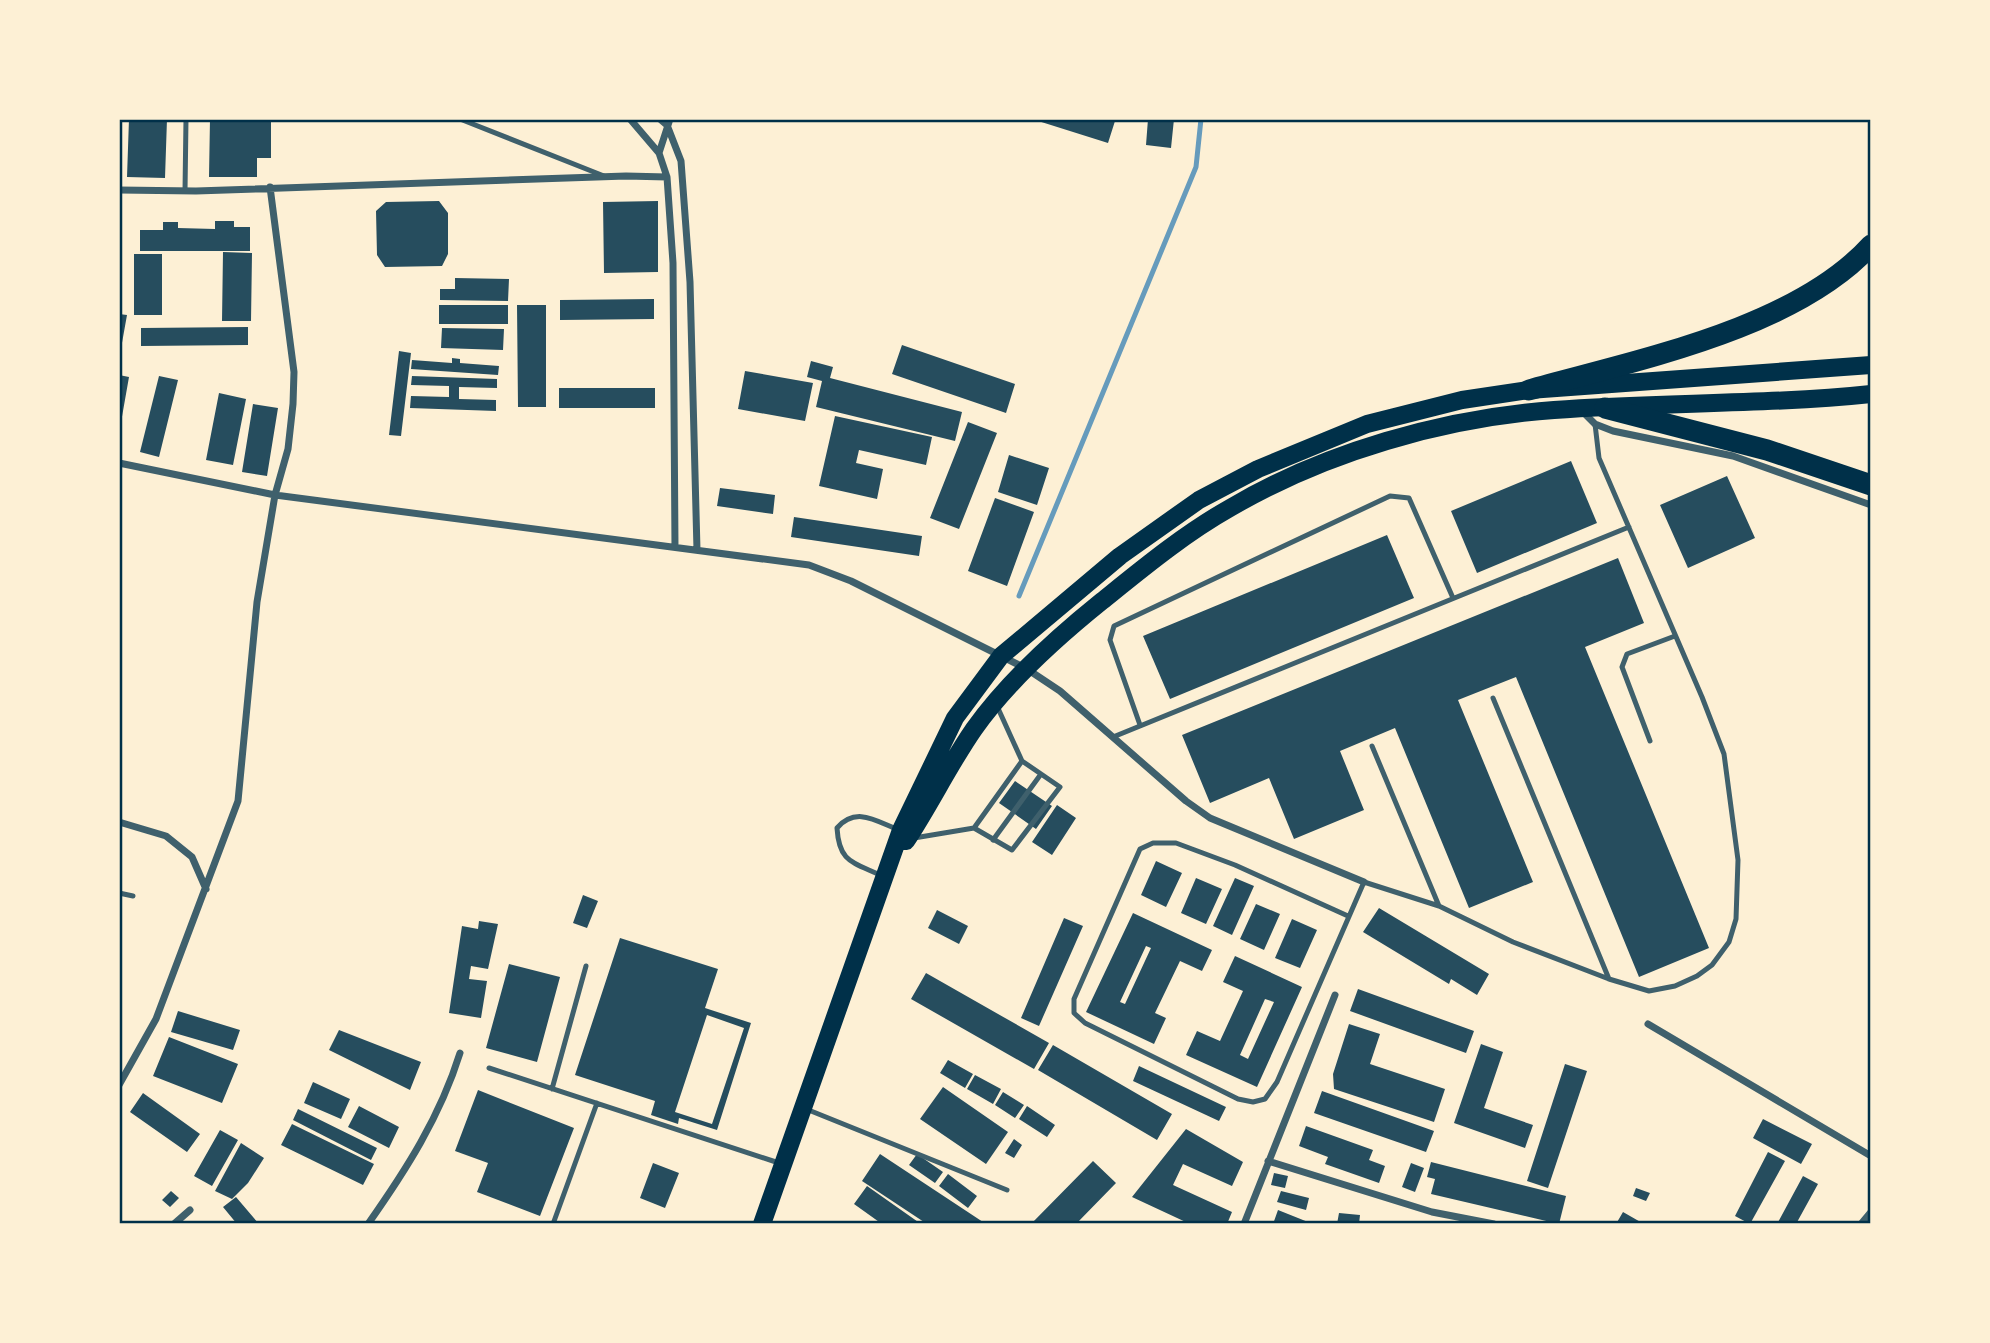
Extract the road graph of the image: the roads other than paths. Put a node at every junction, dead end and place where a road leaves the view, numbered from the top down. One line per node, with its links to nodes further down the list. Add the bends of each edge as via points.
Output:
1 (186, 119): 11 (lane)
2 (460, 119): 7 (lane)
3 (630, 119): 6 (street)
4 (660, 119): 5 (street)
5 (669, 122): 6 (street); 23 (street, via 681,161 690,282)
6 (659, 153): 8 (street)
7 (607, 177): 8 (street); 9 (street)
8 (667, 177): 22 (street, via 673,263)
9 (270, 187): 11 (street); 19 (street, via 294,372 288,449)
10 (119, 190): 11 (street)
11 (185, 191)
12 (1871, 245): 14 (highway, via 1827,284 1782,311)
13 (1863, 365): 14 (main road)
14 (1529, 390): 26 (main road, via 1462,400 1367,424 1258,469 1199,500 1119,556)
15 (1862, 395): 16 (main road)
16 (1600, 416): 18 (highway, via 1767,450); 20 (street, via 1645,438 1733,456); 21 (lane, via 1599,458); 27 (main road, via 1580,409 1482,420 1404,438 1306,471 1231,507 1160,554 1073,624)
17 (119, 463): 19 (street)
18 (1871, 485)
19 (275, 495): 22 (street); 42 (street, via 257,602 237,801)
20 (1871, 505)
21 (1629, 527): 24 (lane); 25 (lane)
22 (675, 547): 23 (street)
23 (697, 550): 26 (street, via 809,565 851,580)
24 (1453, 598): 30 (lane); 30 (lane, via 1409,498 1390,496 1114,626 1110,640)
25 (1675, 636): 32 (lane, via 1623,660); 48 (lane, via 1724,754 1730,781 1738,860 1736,919 1728,942 1712,965 1686,981 1649,990)
26 (1001, 656): 27 (street); 38 (main road, via 955,718)
27 (1027, 669): 29 (main road); 31 (street)
28 (1493, 698): 48 (lane)
29 (996, 704): 34 (lane); 38 (main road, via 974,729)
30 (1139, 725): 31 (lane)
31 (1113, 737): 41 (street, via 1210,818)
32 (1650, 741)
33 (1372, 746): 45 (lane)
34 (1022, 761): 35 (lane); 37 (lane)
35 (1041, 774): 39 (lane); 39 (lane, via 1060,787 1012,850)
36 (119, 822): 42 (street, via 166,836 192,857)
37 (974, 828): 38 (lane); 39 (lane)
38 (904, 834): 40 (main road); 40 (lane, via 860,815 847,817 837,828 844,858)
39 (993, 839)
40 (889, 869): 56 (main road)
41 (1364, 882): 45 (lane); 46 (lane)
42 (206, 889): 53 (street, via 156,1019)
43 (119, 893): 44 (lane)
44 (133, 896)
45 (1439, 906): 48 (lane, via 1513,942)
46 (1348, 916): 46 (lane, via 1224,861 1175,843 1153,843 1140,849 1113,905 1074,999 1074,1013 1085,1023 1238,1099 1265,1099 1277,1083)
47 (586, 966): 54 (lane)
48 (1609, 979)
49 (1335, 995): 58 (street)
50 (1648, 1024): 57 (street)
51 (460, 1053): 64 (street, via 424,1139)
52 (489, 1068): 54 (lane)
53 (119, 1085)
54 (552, 1088): 55 (lane)
55 (597, 1103): 59 (lane); 65 (lane)
56 (803, 1108): 59 (main road); 60 (lane)
57 (1871, 1156)
58 (1268, 1161): 67 (street); 68 (street, via 1433,1212)
59 (782, 1164): 66 (main road)
60 (1007, 1190)
61 (190, 1210): 63 (street)
62 (1871, 1212): 69 (street)
63 (174, 1224)
64 (368, 1224)
65 (553, 1224)
66 (762, 1224)
67 (1244, 1224)
68 (1494, 1224)
69 (1861, 1224)

